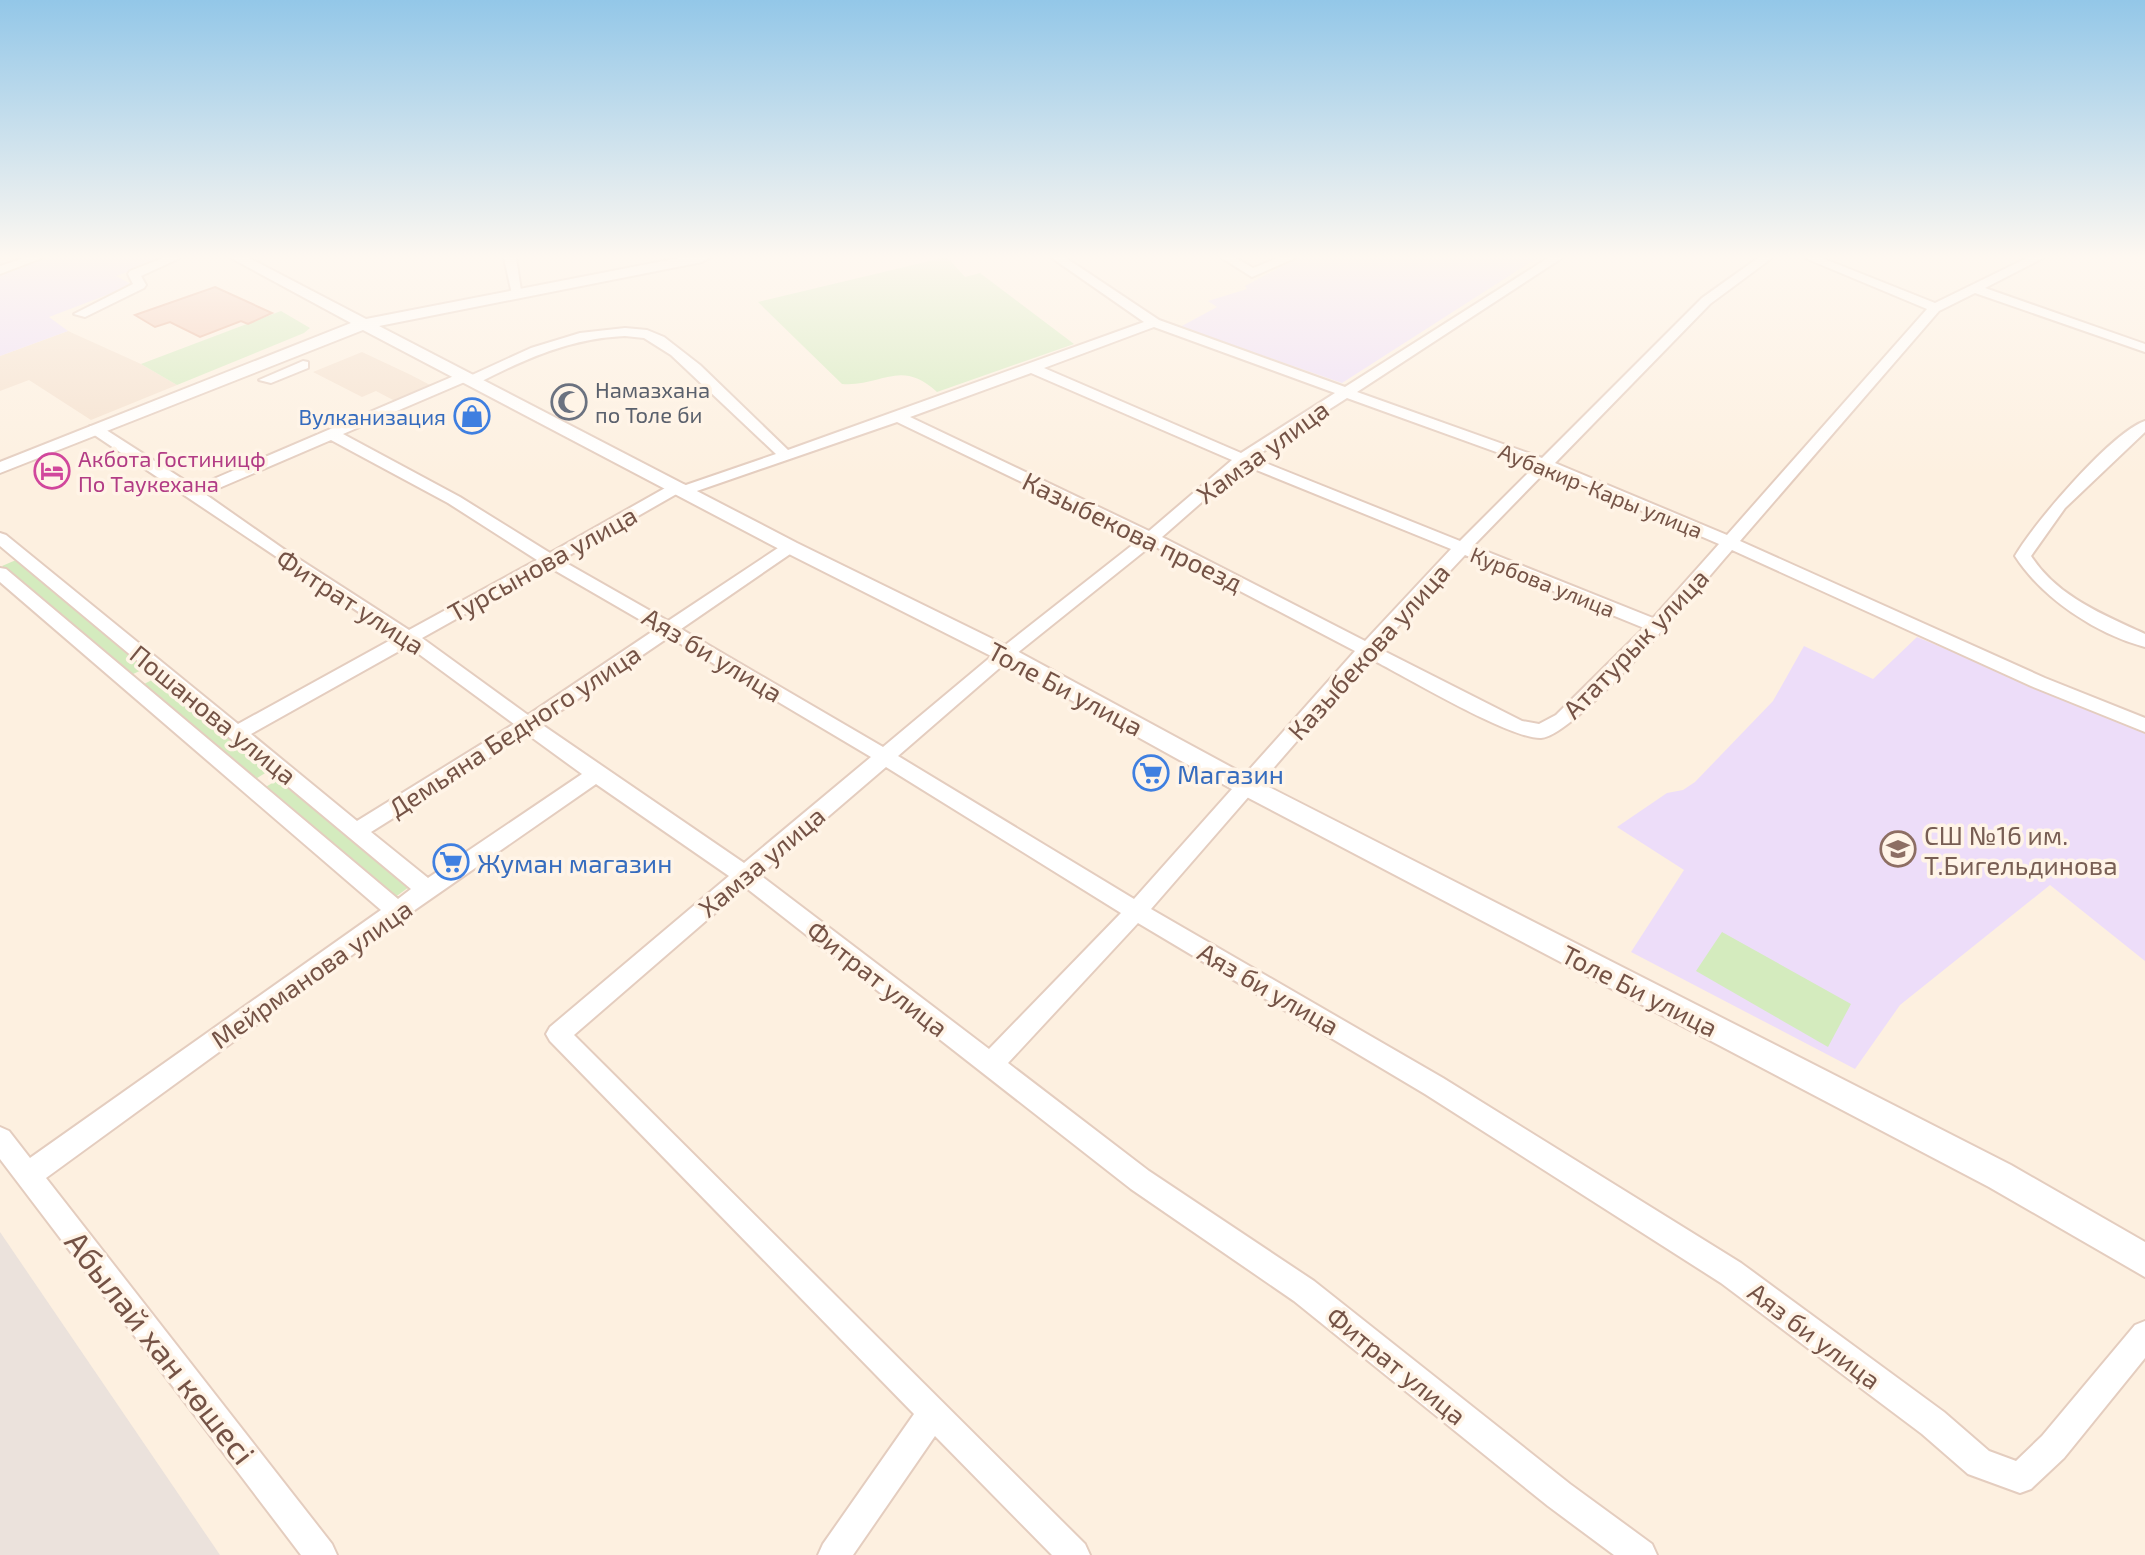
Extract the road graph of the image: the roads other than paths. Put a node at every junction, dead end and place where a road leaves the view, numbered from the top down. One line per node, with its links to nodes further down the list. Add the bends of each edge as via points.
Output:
1 (355, 331): 19 (street)
2 (376, 331): 14 (street, Толе Би улица)
3 (610, 331): 14 (street)
4 (618, 331): 21 (street, via 650,334 742,410)
5 (1133, 331): 13 (street, Турсынова улица)
6 (1175, 331): 16 (street, Аубакир-Кары улица)
7 (1441, 331): 16 (street, Хамза улица)
8 (1677, 331): 23 (street, Казыбекова улица)
9 (1915, 331): 30 (street, Ататурык улица)
10 (2095, 331): 11 (street)
11 (2145, 348)
12 (303, 365): 15 (street)
13 (1032, 368): 17 (street, Турсынова улица); 22 (street, Курбова улица)
14 (469, 378): 20 (street); 26 (street, Толе Би улица)
15 (266, 380)
16 (1343, 392): 22 (street, Хамза улица); 23 (street, Аубакир-Кары улица)
17 (898, 417): 21 (street, Турсынова улица); 29 (street, Казыбекова проезд)
18 (2145, 425): 38 (street, via 2065,502 2023,556 2031,573 2059,598)
19 (100, 432): 24 (street); 25 (street); 27 (street, Фитрат улица)
20 (331, 434): 27 (street); 33 (street, Аяз би улица, via 454,500)
21 (784, 454): 26 (street, Турсынова улица)
22 (1242, 459): 29 (street, Хамза улица); 32 (street, Курбова улица)
23 (1547, 465): 30 (street, Аубакир-Кары улица); 32 (street, Казыбекова улица)
24 (0, 468)
25 (0, 478)
26 (682, 488): 31 (street, Толе Би улица); 33 (street, Турсынова улица)
27 (194, 493): 37 (street, Фитрат улица)
28 (0, 538): 43 (street, Пошанова улица)
29 (1151, 538): 39 (street, Казыбекова проезд); 40 (street, Хамза улица)
30 (1729, 543): 35 (street, Ататурык улица); 42 (street, Аубакир-Кары улица)
31 (790, 547): 36 (street, Демьяна Бедного улица); 40 (street, Толе Би улица)
32 (1462, 548): 35 (street, Курбова улица); 39 (street, Казыбекова улица)
33 (551, 561): 36 (street, Аяз би улица); 37 (street, Турсынова улица)
34 (0, 573): 50 (street, Пошанова улица)
35 (1656, 626): 39 (street, Ататурык улица, via 1563,720 1541,731 1518,727)
36 (671, 629): 41 (street, Демьяна Бедного улица); 44 (street, Аяз би улица)
37 (408, 637): 41 (street, Фитрат улица); 43 (street, Турсынова улица)
38 (2145, 641)
39 (1365, 651): 46 (street, Казыбекова улица)
40 (1005, 654): 44 (street, Хамза улица); 46 (street, Толе Би улица)
41 (527, 725): 45 (street, Фитрат улица); 47 (street, Демьяна Бедного улица)
42 (2145, 725)
43 (237, 733): 47 (street, Пошанова улица)
44 (885, 757): 48 (street, Хамза улица); 51 (street, Аяз би улица)
45 (596, 774): 48 (street, Фитрат улица); 49 (street, Мейрманова улица)
46 (1248, 787): 51 (street, Казыбекова улица); 55 (street, Толе Би улица, via 2000,1176)
47 (357, 831): 49 (street, Пошанова улица)
48 (745, 875): 52 (street, Фитрат улица); 57 (street, Хамза улица, via 558,1034)
49 (427, 890): 50 (street, Мейрманова улица)
50 (397, 911): 54 (street, Мейрманова улица)
51 (1136, 911): 52 (street, Казыбекова улица); 56 (street, Аяз би улица, via 1434,1086 1731,1273 1979,1463 2020,1478 2053,1447)
52 (990, 1065): 61 (street, Фитрат улица, via 1140,1180 1304,1291)
53 (0, 1139): 54 (street, Абылай хан көшесі)
54 (28, 1175): 58 (street, Абылай хан көшесі)
55 (2145, 1260)
56 (2145, 1335)
57 (932, 1414): 59 (street); 60 (street, Хамза улица)
58 (321, 1555)
59 (834, 1555)
60 (1074, 1555)
61 (1641, 1555)

